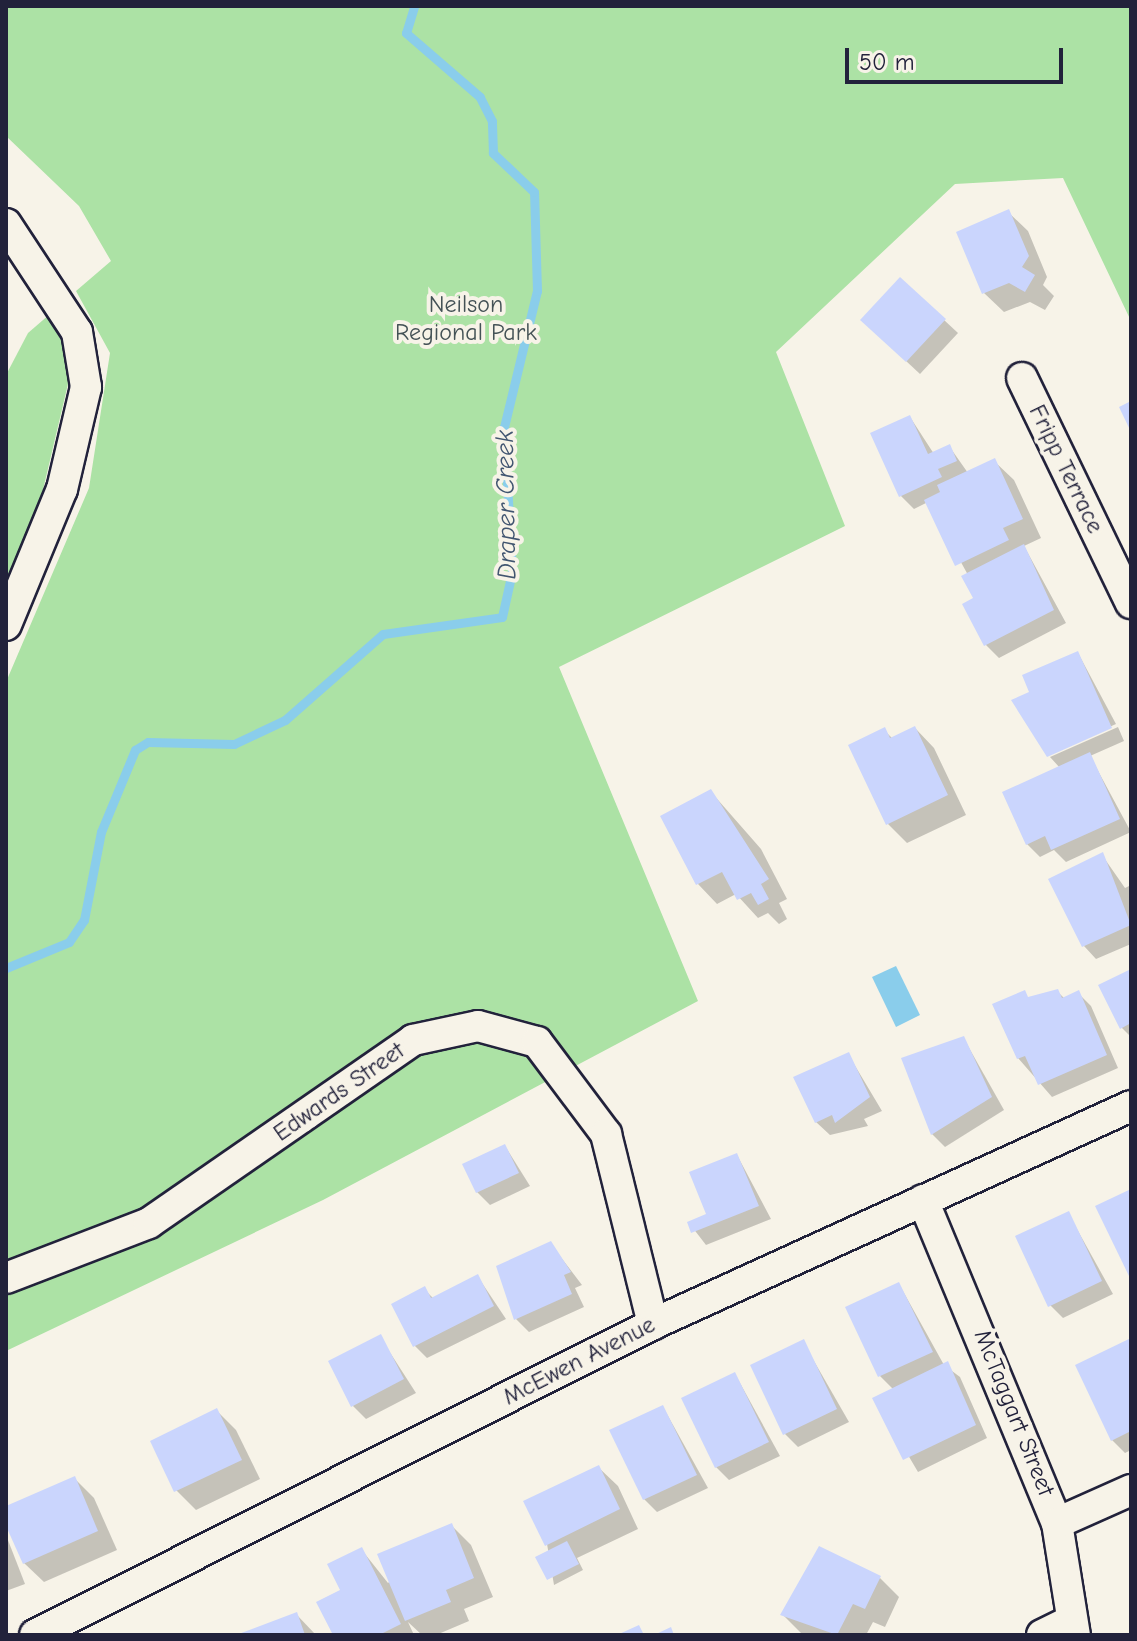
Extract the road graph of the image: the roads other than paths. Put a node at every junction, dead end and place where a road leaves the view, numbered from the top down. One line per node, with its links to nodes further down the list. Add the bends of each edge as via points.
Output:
1 (6, 224): 4 (street, via 77,332 86,387 62,489)
2 (1022, 378): 3 (street, Fripp Terrace)
3 (1131, 603)
4 (6, 625)
5 (1131, 1106): 6 (street, McEwen Avenue)
6 (923, 1200): 8 (street, McEwen Avenue); 10 (street, McTaggart Street)
7 (6, 1278): 8 (street, Edwards Street, via 149,1223 413,1040 478,1026 537,1042 606,1134)
8 (653, 1324): 12 (street, McEwen Avenue)
9 (1131, 1490): 10 (street)
10 (1057, 1523): 11 (street, McTaggart Street)
11 (1072, 1629): 13 (street)
12 (35, 1635)
13 (1042, 1635)

